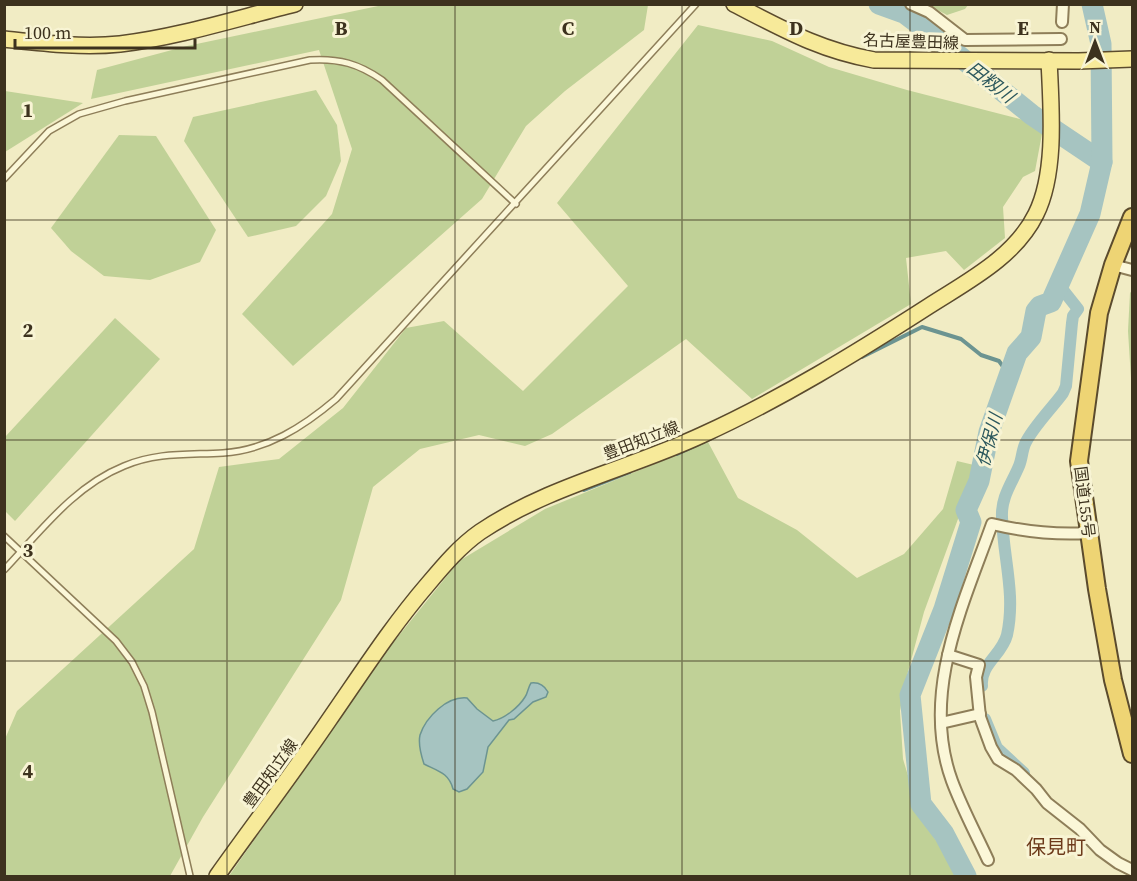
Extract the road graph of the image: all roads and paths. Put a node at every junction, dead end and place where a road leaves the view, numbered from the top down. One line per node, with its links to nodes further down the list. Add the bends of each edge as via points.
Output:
1 (295, 4): 7 (main road, via 119,44 61,45)
2 (696, 4): 12 (lane)
3 (734, 4): 10 (main road, 名古屋豊田線, via 810,43 874,60)
4 (911, 4): 8 (street, via 929,12 965,40)
5 (1063, 4): 6 (street)
6 (1062, 22)
7 (4, 39)
8 (1061, 39)
9 (1132, 59): 10 (main road, 名古屋豊田線)
10 (1048, 60): 28 (main road, 豊田知立線, via 1050,146 1046,186 1026,231 1003,255 882,336 786,392 701,436 540,498 480,532 450,557 400,617)
11 (4, 179): 12 (lane, via 49,131 79,114 310,60 331,59 366,69 382,80)
12 (516, 204): 18 (lane, via 336,399 310,422 291,433 225,453 161,455 123,466 84,489)
13 (1132, 217): 14 (highway, 国道155号)
14 (1113, 265): 15 (street); 16 (highway, 国道155号, via 1099,313 1079,461)
15 (1132, 270)
16 (1089, 533): 20 (street, via 1057,535 992,524); 23 (highway, 国道155号, via 1113,680)
17 (4, 536): 18 (lane)
18 (21, 552): 19 (lane); 27 (lane, via 116,641 136,670 152,712)
19 (4, 570)
20 (948, 655): 21 (street, via 979,665 976,677); 22 (street)
21 (980, 714): 22 (street); 26 (street, via 999,759 1016,770 1100,850)
22 (941, 723): 25 (street, via 951,780)
23 (1130, 732): 24 (highway, 国道155号)
24 (1132, 754)
25 (988, 860)
26 (1132, 870)
27 (190, 876)
28 (217, 876)

